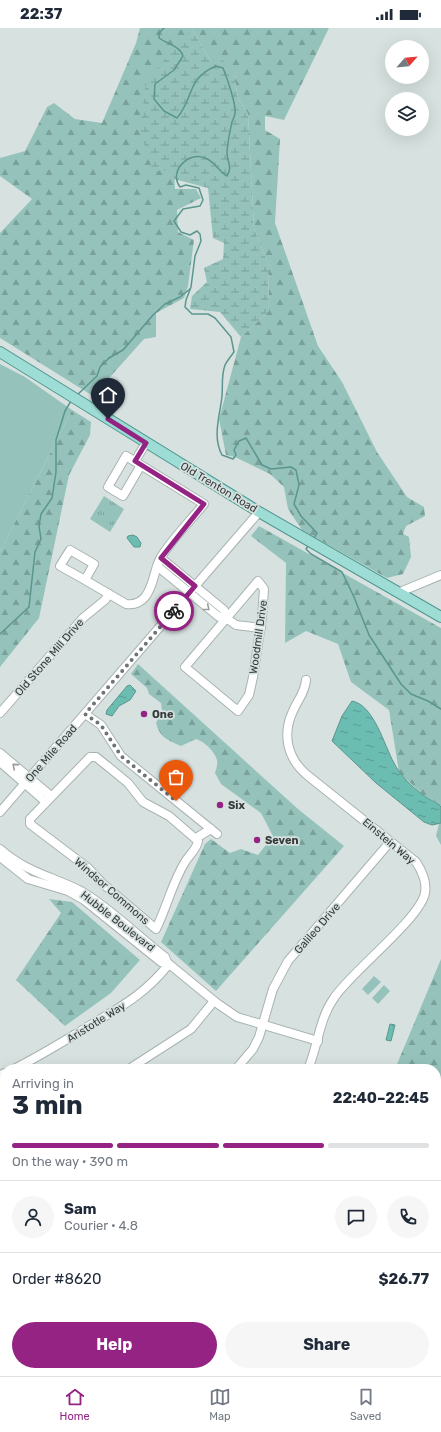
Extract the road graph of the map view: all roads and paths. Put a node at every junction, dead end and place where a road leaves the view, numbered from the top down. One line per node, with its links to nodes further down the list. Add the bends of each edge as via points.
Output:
1 (0, 352): 2 (main road, Old Trenton Road)
2 (146, 443): 3 (main road, Old Trenton Road); 4 (street, via 138,463 204,504)
3 (259, 512): 8 (street, One Mile Road); 9 (main road, Old Trenton Road)
4 (161, 558): 5 (street); 8 (street)
5 (157, 566): 10 (street); 11 (street, via 149,591 141,601 126,604)
6 (441, 575): 9 (street)
7 (85, 580): 11 (street)
8 (195, 586): 10 (street, One Mile Road); 13 (street, via 224,610)
9 (400, 592): 12 (main road, Old Trenton Road)
10 (189, 593): 13 (street, one-way to 13, via 219,617); 17 (street, One Mile Road)
11 (109, 594): 16 (street, Old Stone Mill Drive, via 83,618)
12 (441, 617)
13 (226, 618): 14 (street, via 236,625); 14 (street, Woodmill Drive, via 258,582 264,589); 14 (street, Woodmill Drive, via 185,667 238,711 249,695)
14 (261, 628)
15 (306, 680): 24 (street, Einstein Way, via 305,690 293,711 288,727 287,745 291,754 304,773)
16 (0, 713)
17 (85, 714): 20 (street, One Mile Road); 23 (street, via 107,735 121,756 214,832)
18 (0, 753): 20 (street, one-way to 18)
19 (0, 762): 20 (street)
20 (27, 781): 21 (street); 22 (street, One Mile Road)
21 (48, 799): 23 (street, Windsor Commons, via 86,759 96,757 128,783 143,802 169,816); 23 (street, Windsor Commons, via 30,819 32,827 88,868 156,929 167,906 174,882 196,847)
22 (0, 812)
23 (196, 838)
24 (390, 842): 29 (street, Galileo Drive, via 288,961 273,989); 30 (street, Einstein Way, via 416,862 421,870 425,885 422,903 336,994 325,1014)
25 (0, 849): 27 (street, Hubble Boulevard, via 23,866 77,890 96,902 165,957)
26 (0, 857): 27 (street, Hubble Boulevard, via 28,879 53,886 84,900 161,962)
27 (169, 964): 28 (street, Hubble Boulevard); 31 (street, Aristotle Way, via 140,995)
28 (214, 1002): 29 (street, Hubble Boulevard, via 237,1017); 32 (street, via 191,1029)
29 (262, 1025): 30 (street, Hubble Boulevard); 33 (street, Galileo Drive, via 253,1049)
30 (318, 1040): 34 (street, Einstein Way)
31 (24, 1064)
32 (137, 1064)
33 (240, 1064)
34 (310, 1064)

